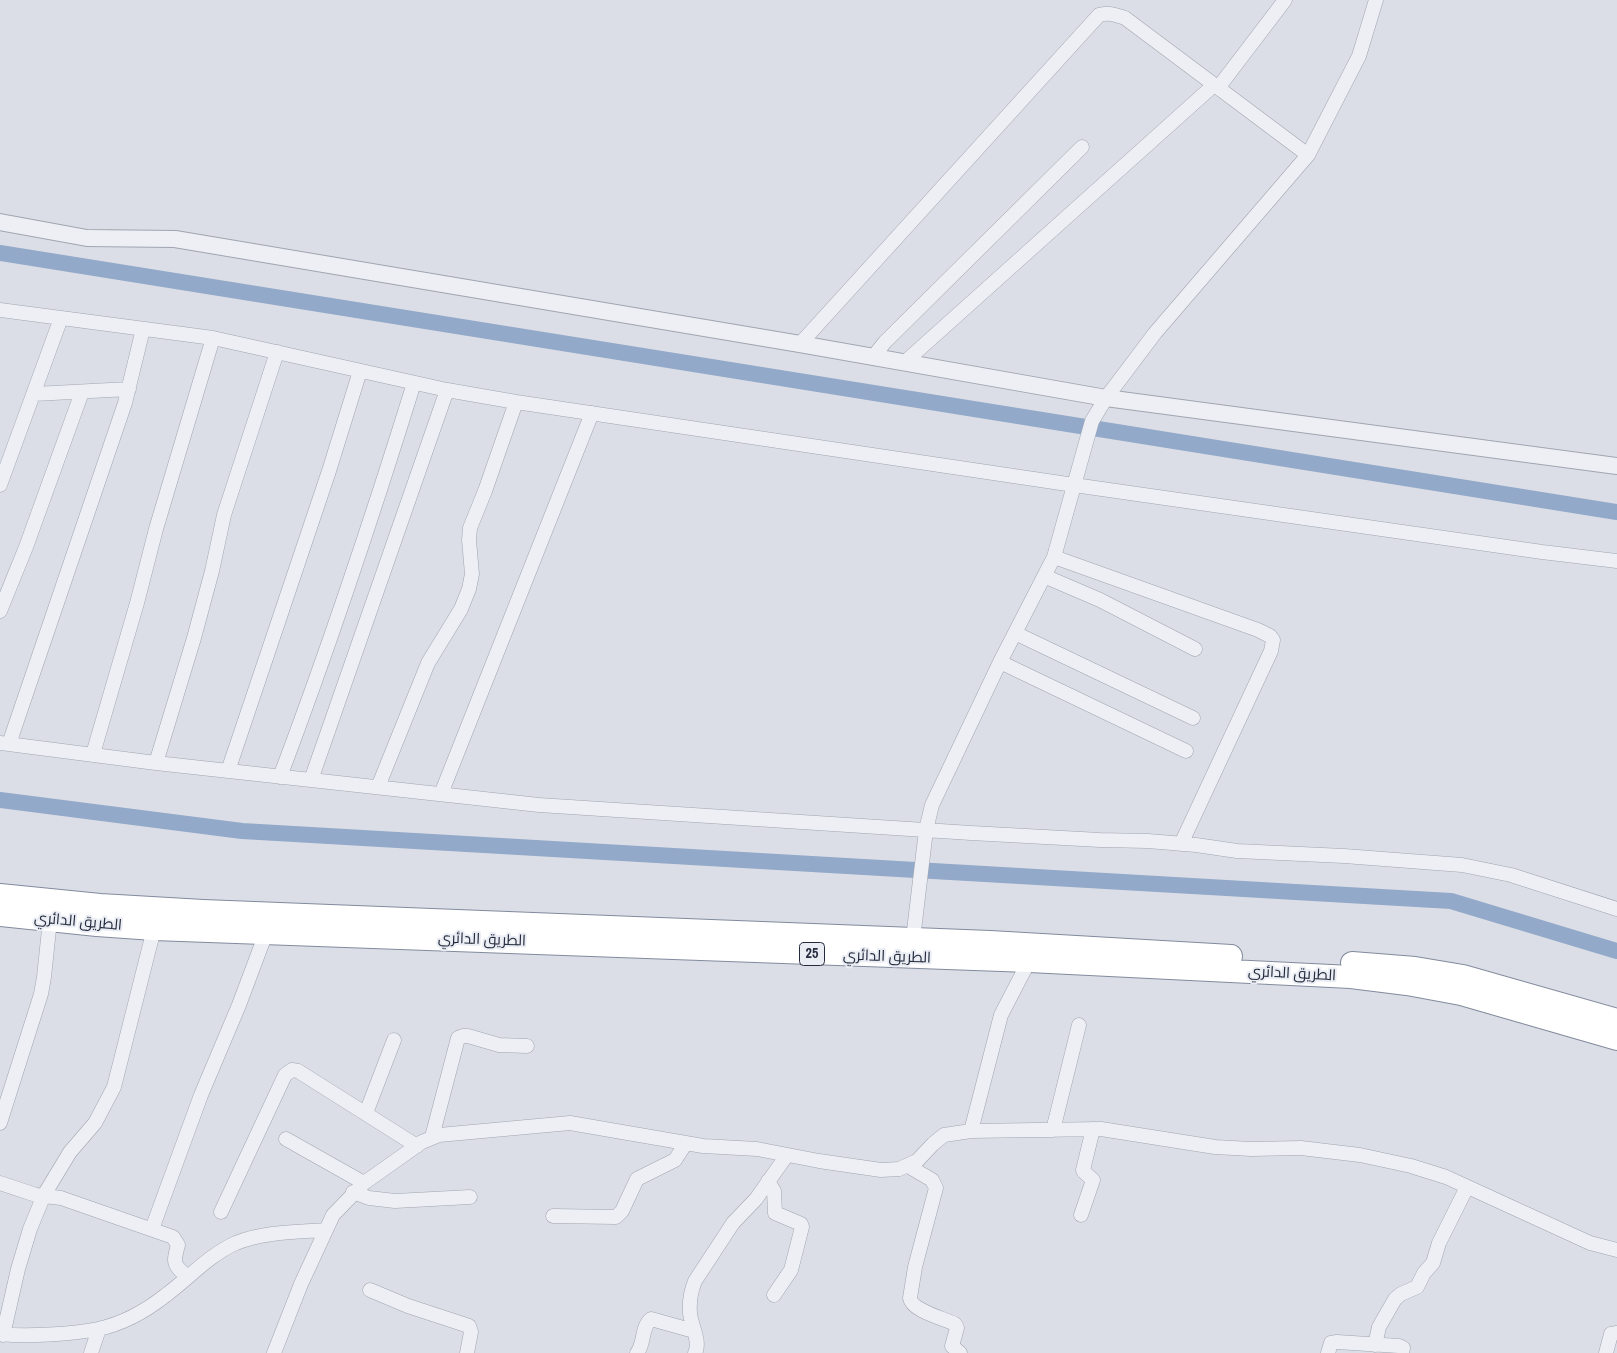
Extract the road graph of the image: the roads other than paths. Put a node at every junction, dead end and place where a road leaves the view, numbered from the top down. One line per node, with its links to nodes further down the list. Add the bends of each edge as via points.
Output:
1 (1285, 0): 3 (street)
2 (1376, 0): 5 (street, via 1359,56)
3 (1216, 86): 5 (street); 11 (street, via 1125,18 1114,14 1099,15); 14 (street)
4 (1082, 147): 13 (street)
5 (1308, 155): 21 (street, via 1155,333)
6 (0, 222): 11 (street, via 87,238 183,240)
7 (0, 310): 8 (street)
8 (61, 318): 9 (street); 20 (street)
9 (143, 329): 10 (street); 17 (street)
10 (213, 338): 12 (street); 37 (street)
11 (800, 344): 13 (street)
12 (277, 352): 15 (street); 38 (street, via 224,515 194,638)
13 (873, 357): 14 (street)
14 (905, 362): 21 (street)
15 (360, 371): 16 (street); 39 (street)
16 (414, 383): 18 (street); 40 (street, via 321,669)
17 (129, 388): 19 (street); 35 (street, via 46,640)
18 (447, 390): 22 (street); 41 (street)
19 (82, 392): 20 (street); 30 (street)
20 (34, 394): 25 (street)
21 (1106, 398): 24 (street); 26 (street, via 1092,421)
22 (516, 402): 23 (street); 42 (street, via 470,528 472,574 469,589 461,609 428,664)
23 (592, 413): 26 (street); 43 (street)
24 (1617, 466)
25 (0, 485)
26 (1074, 485): 27 (street); 28 (street)
27 (1054, 557): 29 (street); 45 (street, via 1258,630 1274,640)
28 (1617, 561)
29 (1044, 576): 31 (street); 32 (street, via 1100,600)
30 (0, 611)
31 (1015, 633): 33 (street); 34 (street)
32 (1195, 649)
33 (1000, 662): 36 (street); 44 (street, via 932,805)
34 (1193, 718)
35 (5, 743): 37 (street)
36 (1186, 750)
37 (93, 754): 38 (street)
38 (156, 763): 39 (street)
39 (228, 771): 40 (street)
40 (280, 777): 41 (street)
41 (311, 780): 42 (street)
42 (378, 787): 43 (street)
43 (441, 794): 44 (street, via 539,805)
44 (926, 830): 45 (street); 52 (street)
45 (1181, 844): 47 (street, via 1237,851 1468,866 1511,875)
46 (0, 894): 52 (highway, الطريق الدائري / 25, via 100,905 203,911)
47 (1617, 909)
48 (0, 915): 49 (highway, الطريق الدائري / 25)
49 (50, 920): 50 (highway, الطريق الدائري / 25); 60 (street, via 41,994)
50 (154, 929): 51 (highway, الطريق الدائري / 25); 75 (street, via 114,1087 95,1123 70,1152)
51 (266, 933): 53 (highway, الطريق الدائري / 25); 80 (street)
52 (914, 939): 54 (highway, الطريق الدائري / 25, via 1416,968 1463,976)
53 (1028, 961): 56 (highway, الطريق الدائري / 25, via 1351,977 1407,984 1461,994); 63 (street, via 1001,1015)
54 (1617, 1020)
55 (1079, 1026): 62 (street)
56 (1617, 1039)
57 (394, 1040): 59 (street)
58 (527, 1046): 64 (street, via 499,1045 468,1036 458,1038)
59 (366, 1113): 67 (street); 77 (street, via 298,1072 289,1071)
60 (0, 1123)
61 (1093, 1128): 62 (street); 73 (street, via 1215,1147 1301,1148 1360,1155 1411,1166); 78 (street, via 1083,1170 1093,1180)
62 (1053, 1130): 63 (street)
63 (971, 1131): 69 (street, via 944,1135)
64 (432, 1137): 66 (street, via 570,1123); 67 (street)
65 (286, 1139): 72 (street)
66 (686, 1144): 68 (street, via 757,1149); 79 (street, via 675,1160 637,1179 616,1217)
67 (417, 1146): 72 (street)
68 (787, 1155): 69 (street, via 869,1169 892,1170); 70 (street)
69 (908, 1166): 96 (street, via 932,1180 936,1188 910,1302 955,1324 957,1328 952,1346)
70 (768, 1181): 85 (street, via 774,1191 775,1213 802,1227 791,1270); 87 (street, via 733,1223 692,1289 690,1307)
71 (0, 1183): 75 (street)
72 (364, 1183): 74 (street)
73 (1467, 1187): 82 (street, via 1590,1243); 90 (street, via 1439,1243 1433,1263 1417,1287 1395,1300 1379,1327)
74 (353, 1192): 76 (street, via 395,1202); 81 (street)
75 (44, 1195): 80 (street); 89 (street, via 18,1269)
76 (470, 1197)
77 (222, 1212)
78 (1081, 1215)
79 (553, 1216)
80 (152, 1229): 83 (street, via 177,1240 174,1258 180,1271)
81 (325, 1230): 83 (street, via 248,1239 224,1249); 92 (street)
82 (1617, 1250)
83 (188, 1277): 86 (street, via 154,1304)
84 (370, 1290): 93 (street, via 469,1326)
85 (774, 1295)
86 (99, 1329): 89 (street); 91 (street)
87 (694, 1331): 94 (street, via 651,1319); 95 (street)
88 (1617, 1332): 99 (street, via 1611,1334)
89 (2, 1335)
90 (1375, 1345): 97 (street, via 1333,1342); 98 (street, via 1399,1346 1403,1348)
91 (91, 1353)
92 (274, 1353)
93 (467, 1353)
94 (637, 1353)
95 (695, 1353)
96 (960, 1353)
97 (1328, 1353)
98 (1402, 1353)
99 (1606, 1353)

